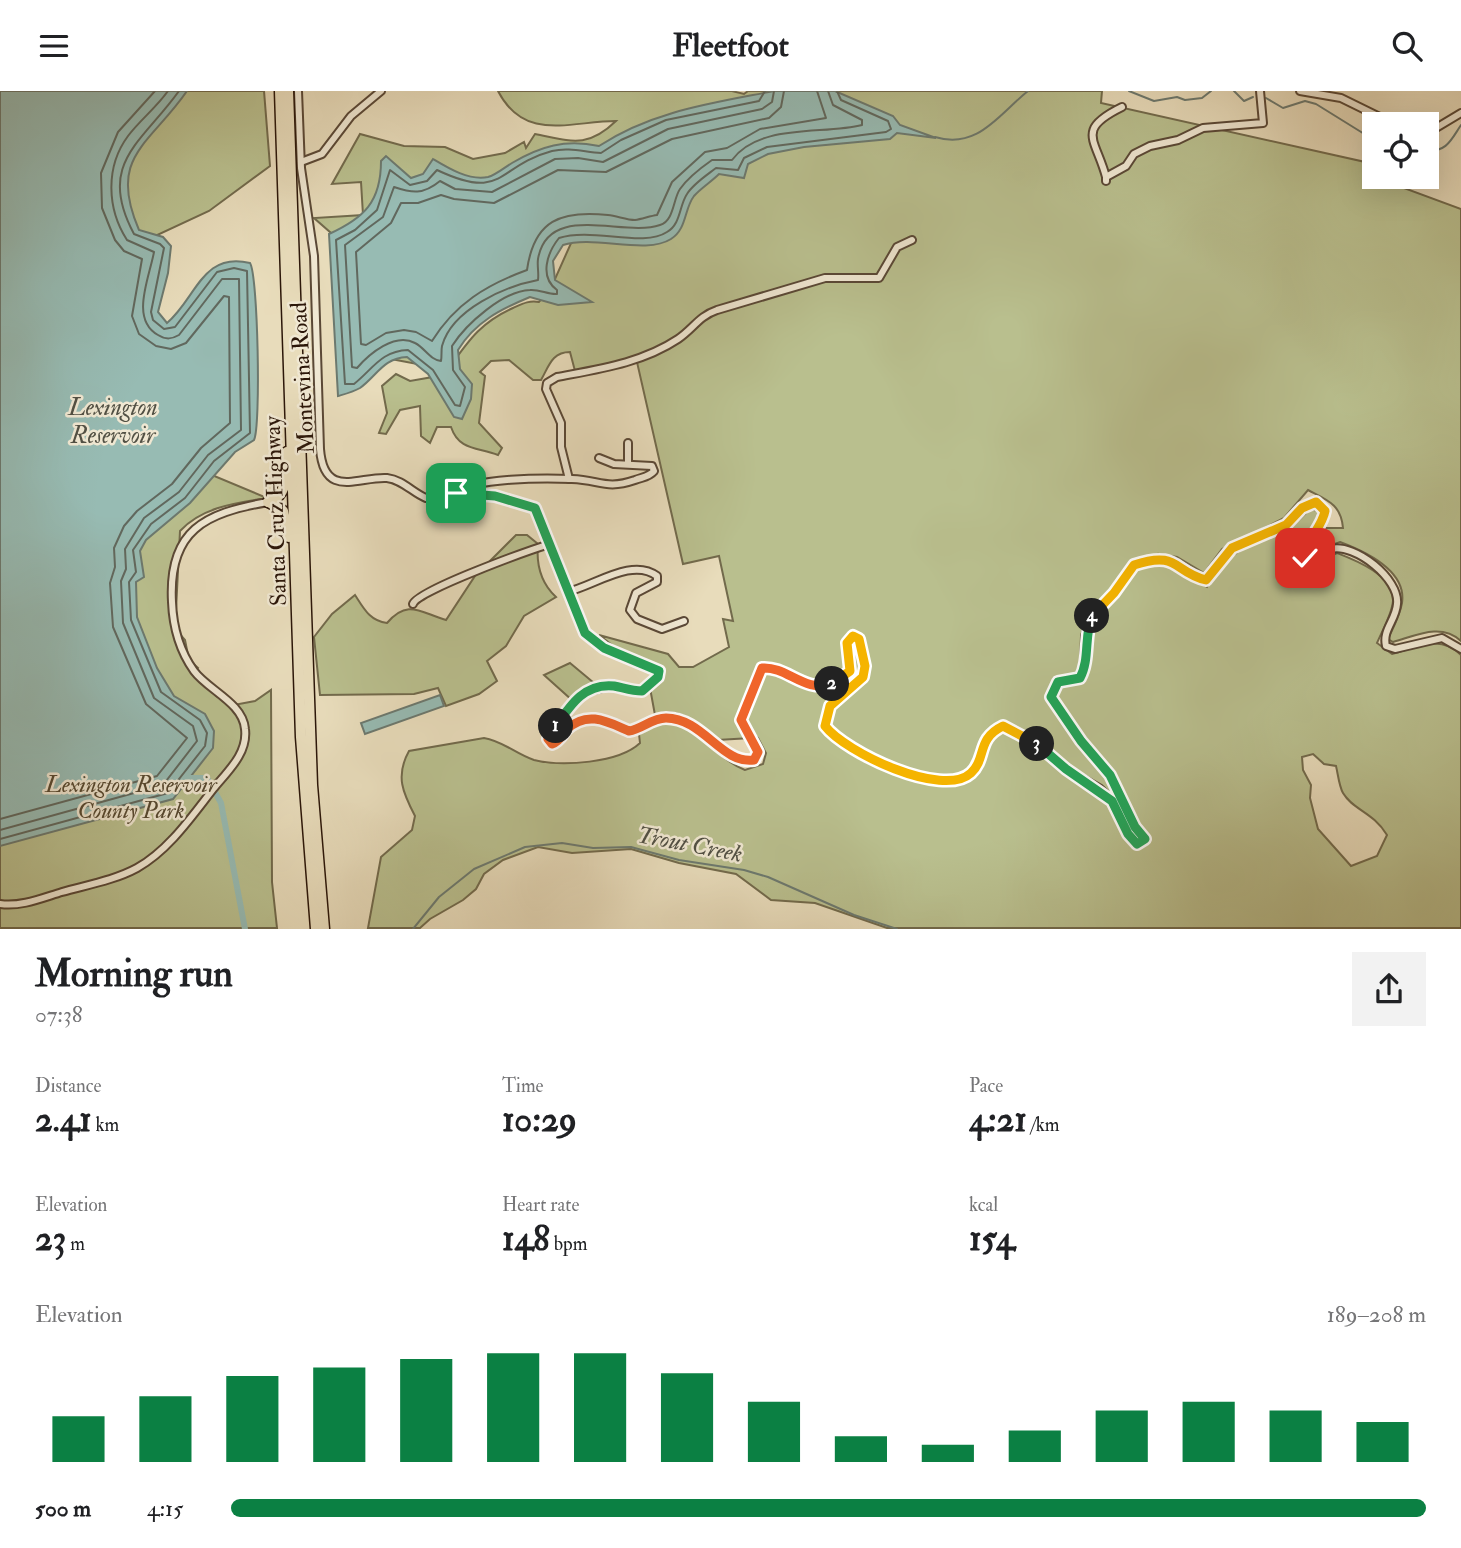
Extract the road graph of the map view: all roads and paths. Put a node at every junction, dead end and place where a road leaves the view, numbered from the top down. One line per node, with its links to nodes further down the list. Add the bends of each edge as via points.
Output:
1 (280, 91): 13 (highway, Santa Cruz Highway)
2 (288, 91): 28 (highway, Santa Cruz Highway, via 312,785)
3 (298, 91): 11 (street, Montevina Road)
4 (381, 91): 11 (street, via 351,115 322,154)
5 (1260, 91): 7 (street, via 1263,123 1203,128 1150,146 1133,154 1126,166 1106,179 1094,149 1093,130 1100,118)
6 (1300, 91): 8 (street, via 1341,99)
7 (1122, 107)
8 (1369, 112)
9 (1461, 113): 10 (street)
10 (1439, 126)
11 (301, 162): 18 (street, Montevina Road, via 314,256 323,464 332,477 346,484 385,478 426,498)
12 (912, 240): 17 (street, via 897,247 879,278 825,278 717,310 705,314 679,338 634,361 547,383 561,423)
13 (290, 378): 19 (highway, via 285,486 281,496); 21 (highway, Santa Cruz Highway)
14 (628, 443): 16 (street)
15 (599, 458): 16 (street)
16 (628, 464): 17 (street, via 652,465 654,471 623,486)
17 (569, 479): 18 (street, via 476,483)
18 (456, 493): 20 (street, Montevina Road, via 495,496 535,508)
19 (268, 502): 21 (highway, via 285,514); 26 (street, via 226,511 198,525 180,545 173,569 172,612 181,650 198,677 235,708 244,723 244,742 234,764 163,848 136,868 27,902)
20 (550, 544): 22 (street, Montevina Road); 23 (street, via 472,572 415,598)
21 (296, 588): 27 (highway, Santa Cruz Highway, via 303,786)
22 (567, 592): 24 (street, via 627,568 651,572 657,582 636,593 630,610 637,619 662,629); 25 (street, Montevina Road, via 590,637 660,673 642,691 606,686 577,697 549,737 552,744 586,719 614,722 629,731 664,718 699,728 729,754 754,760 758,752 741,720 758,673 772,668 811,686 831,684 850,671 847,643 853,636 859,639 863,677 830,706 825,726 833,736 896,769 945,781 960,780 973,771 985,739 1003,726 1043,747 1066,769 1106,795 1137,844 1145,839 1121,793 1051,697 1058,682 1080,678 1091,618 1134,565 1174,561 1206,580 1232,548 1286,525 1302,508 1316,502 1325,511 1305,558 1312,561 1330,549 1342,549 1376,565 1396,595 1397,605 1384,637 1386,646 1395,649 1442,638)
23 (413, 604)
24 (684, 621)
25 (1461, 649)
26 (0, 904)
27 (316, 929)
28 (324, 929)

